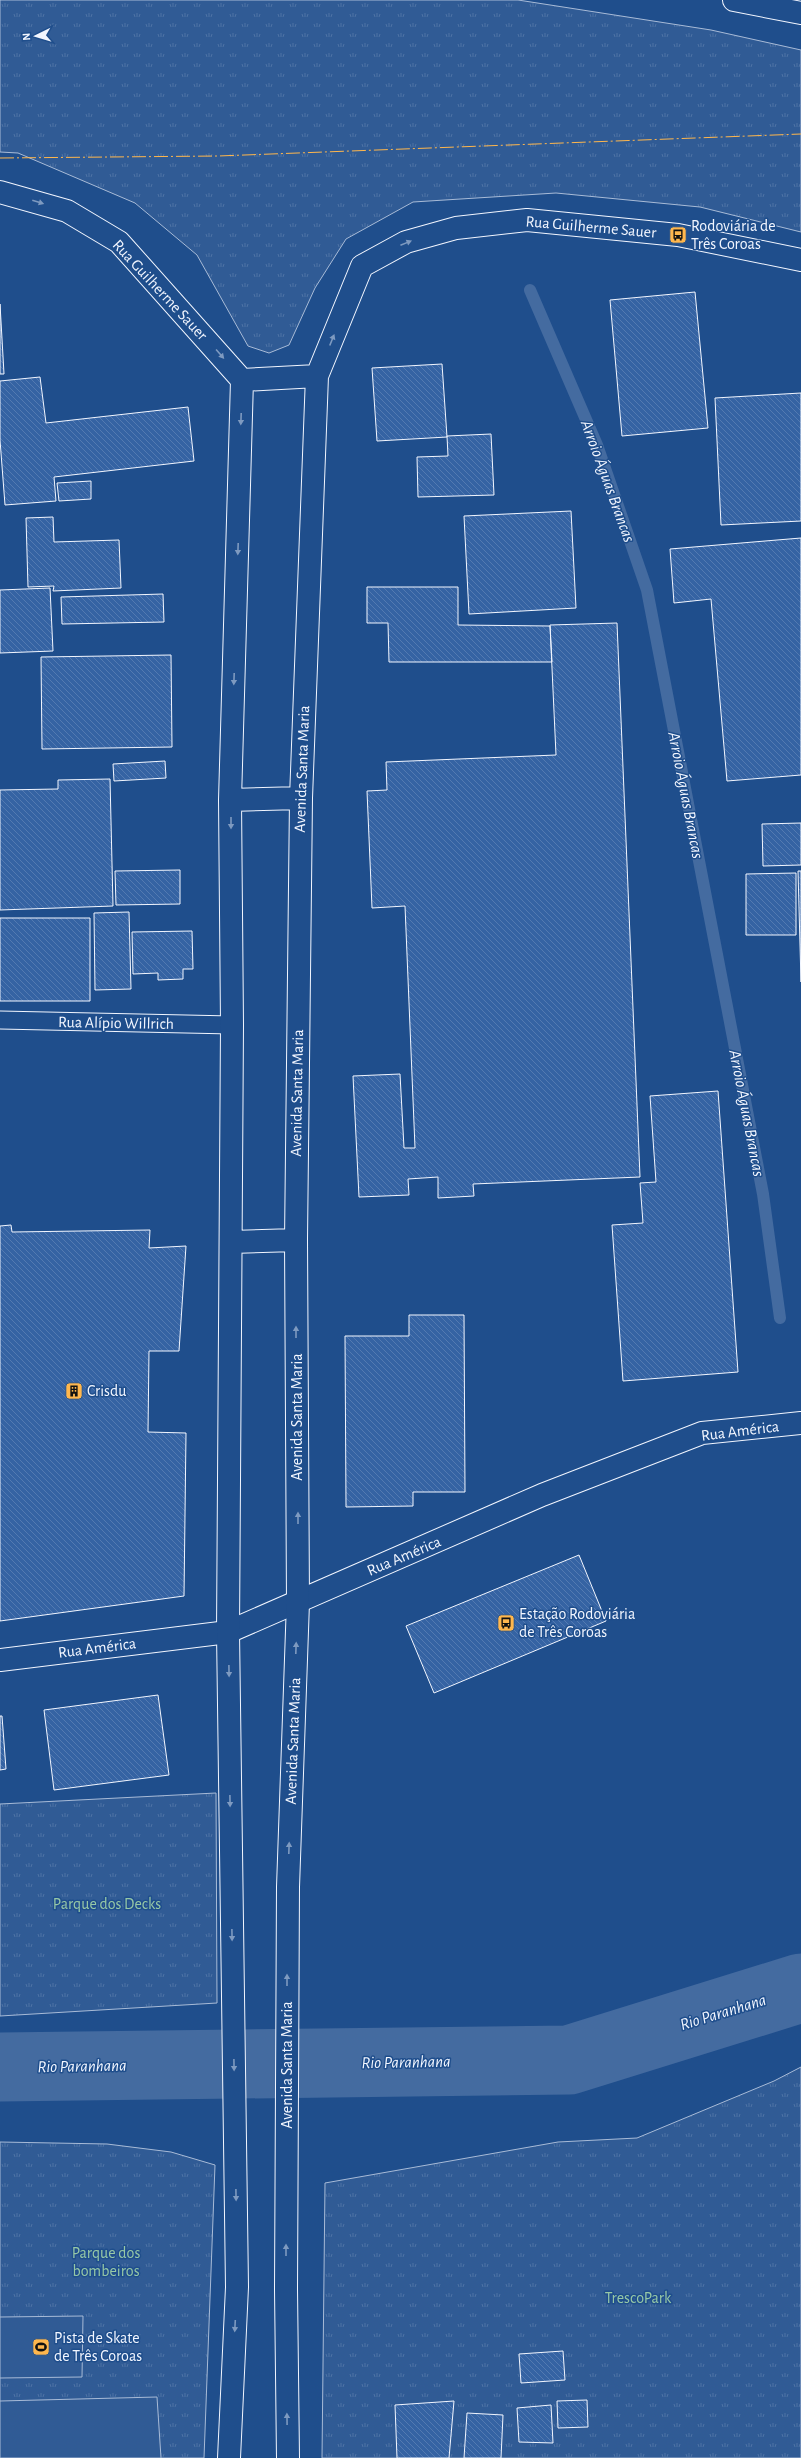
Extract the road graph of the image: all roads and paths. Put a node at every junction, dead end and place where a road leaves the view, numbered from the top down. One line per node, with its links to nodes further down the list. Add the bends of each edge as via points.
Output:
1 (734, 0): 2 (main road)
2 (801, 13)
3 (0, 192): 6 (main road, Rua Guilherme Sauer, one-way to 6, via 67,211 119,242)
4 (801, 260): 5 (main road, Rua Guilherme Sauer, one-way to 4, via 362,266 406,242 456,228 526,220 678,235)
5 (317, 376): 6 (main road); 7 (main road, Avenida Santa Maria)
6 (242, 380): 8 (main road, one-way to 8)
7 (301, 798): 8 (main road); 11 (main road, Avenida Santa Maria)
8 (230, 800): 10 (main road, one-way to 10)
9 (0, 1020): 10 (lane, Rua Alípio Willrich)
10 (232, 1025): 12 (main road)
11 (296, 1240): 12 (main road); 14 (main road, Avenida Santa Maria, one-way to 11)
12 (231, 1242): 15 (main road)
13 (801, 1423): 14 (main road, Rua América, via 702,1433 542,1495)
14 (298, 1602): 15 (main road, Rua América); 18 (main road, Avenida Santa Maria, one-way to 14, via 288,1887)
15 (228, 1632): 16 (main road, Rua América); 17 (main road, one-way to 17, via 237,2287)
16 (0, 1660)
17 (229, 2458)
18 (288, 2458)

